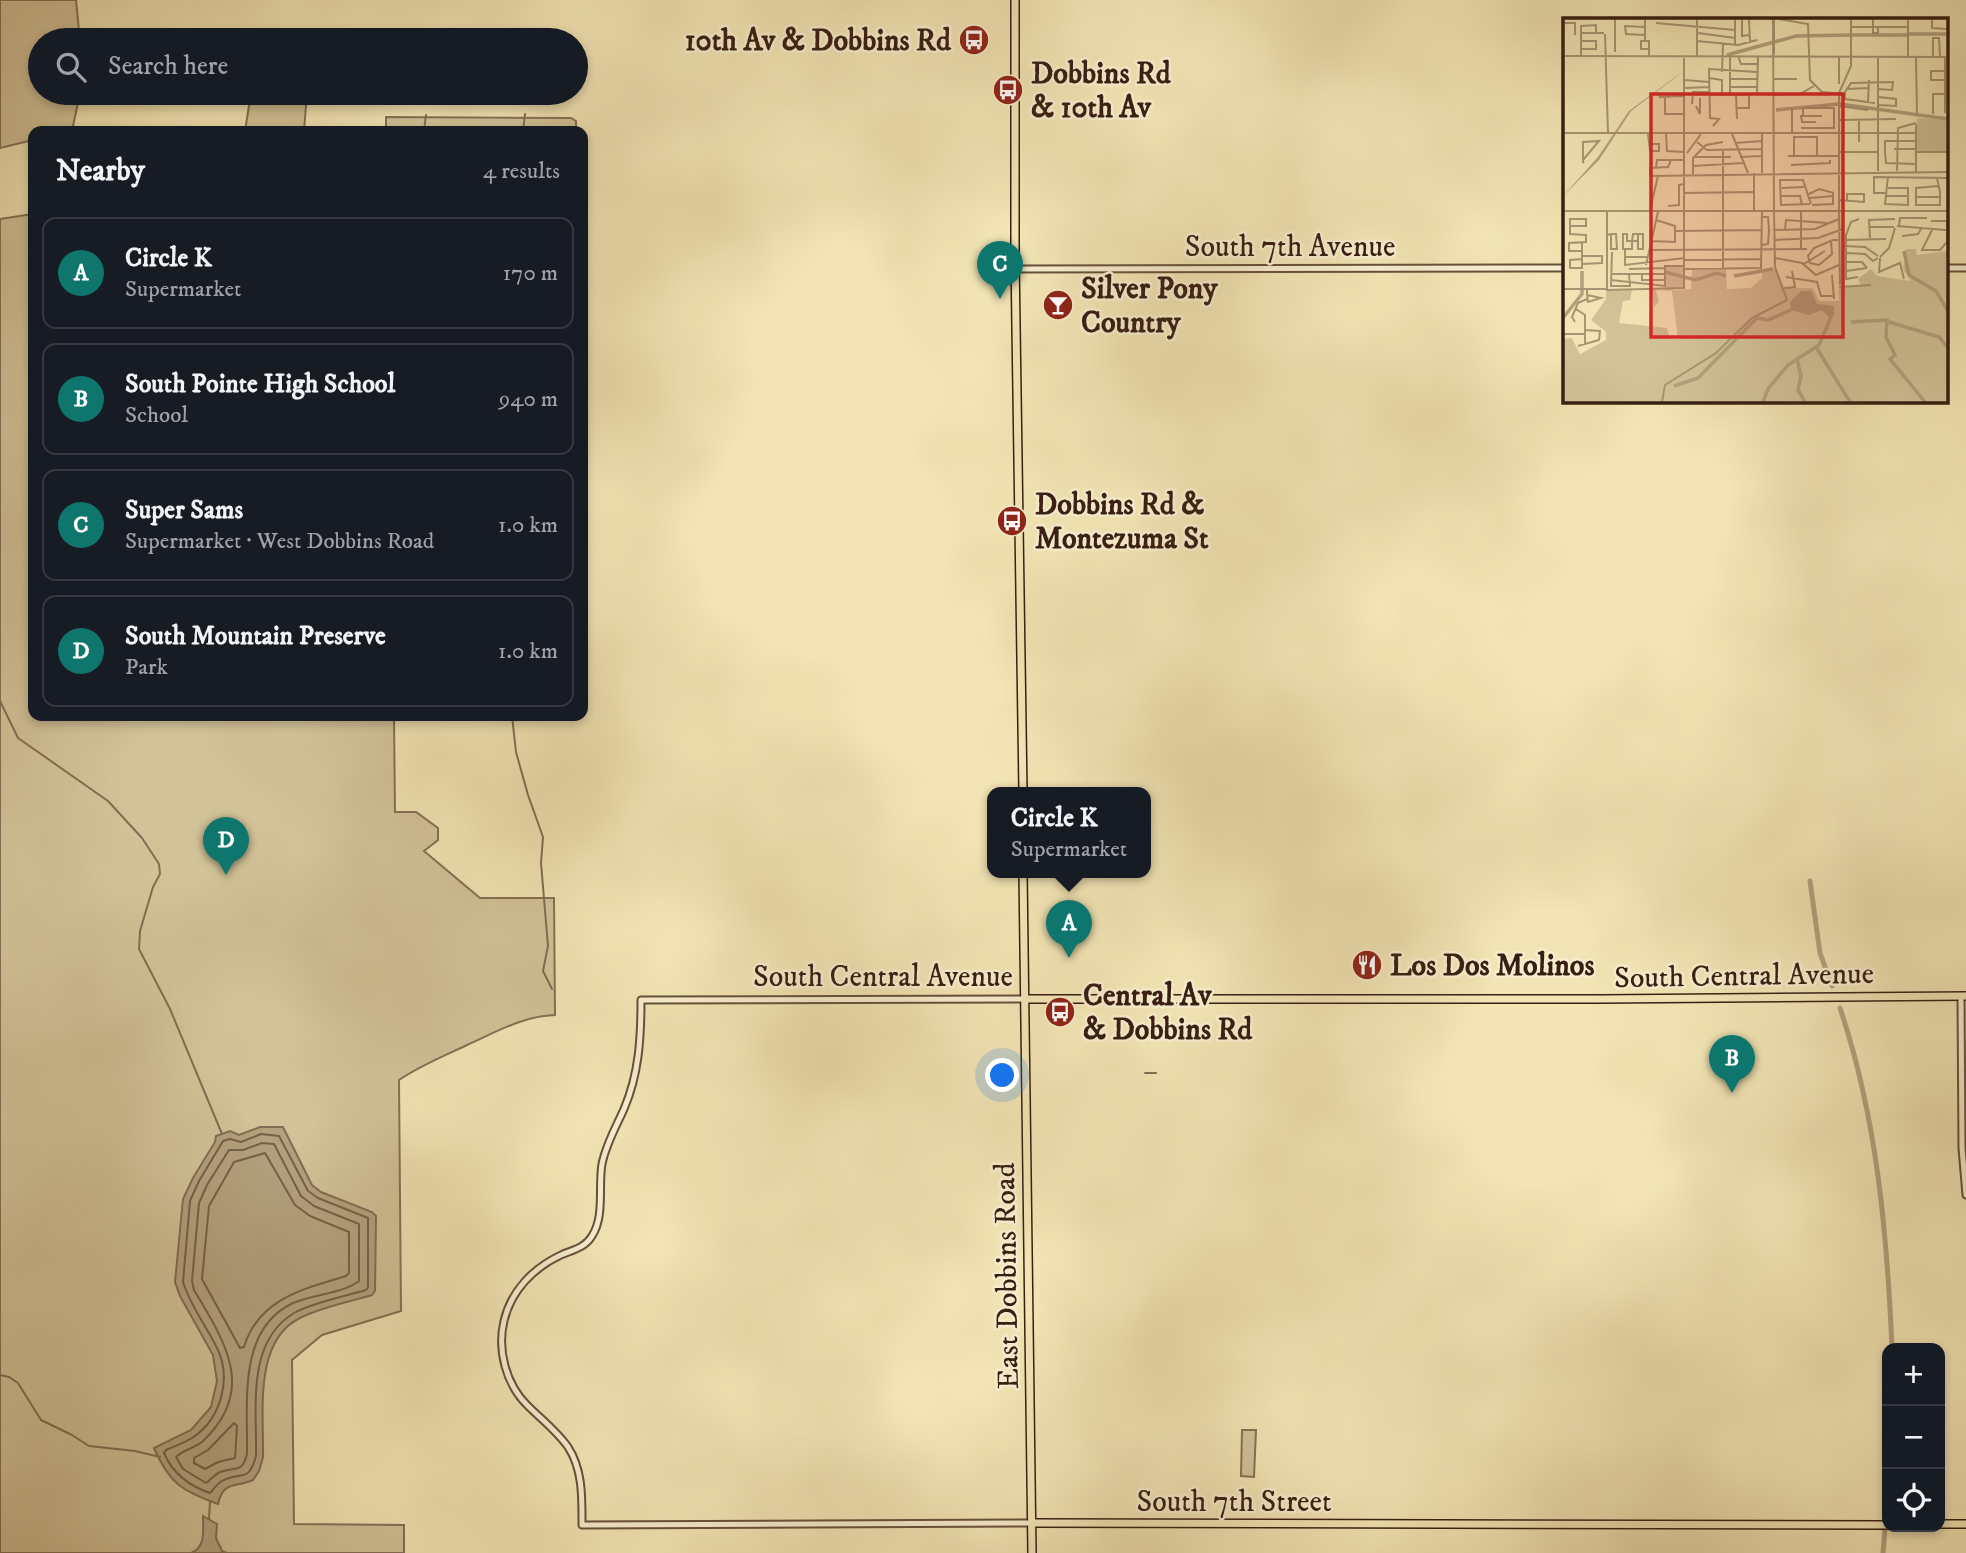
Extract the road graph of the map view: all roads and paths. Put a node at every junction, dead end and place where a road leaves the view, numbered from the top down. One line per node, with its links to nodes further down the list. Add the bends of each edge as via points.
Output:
1 (1015, 0): 5 (main road)
2 (1563, 268): 5 (street, South 7th Avenue)
3 (1948, 268): 4 (street)
4 (1966, 268)
5 (1015, 269): 6 (main road)
6 (1023, 787)
7 (1023, 878): 9 (main road, East Dobbins Road)
8 (1964, 996): 9 (main road, South Central Avenue); 10 (street, via 1962,1148)
9 (1025, 999): 11 (main road, East Dobbins Road); 15 (street, South Central Avenue, via 641,1000 639,1057 602,1163 598,1226 589,1241 544,1264 522,1284 509,1307 502,1338 514,1389 562,1438 573,1458 581,1486)
10 (1966, 1195)
11 (1032, 1523): 12 (main road, South 7th Street); 15 (street, South 7th Street); 16 (main road, East Dobbins Road)
12 (1882, 1524)
13 (1945, 1524): 14 (main road)
14 (1966, 1524)
15 (582, 1525)
16 (1032, 1553)

